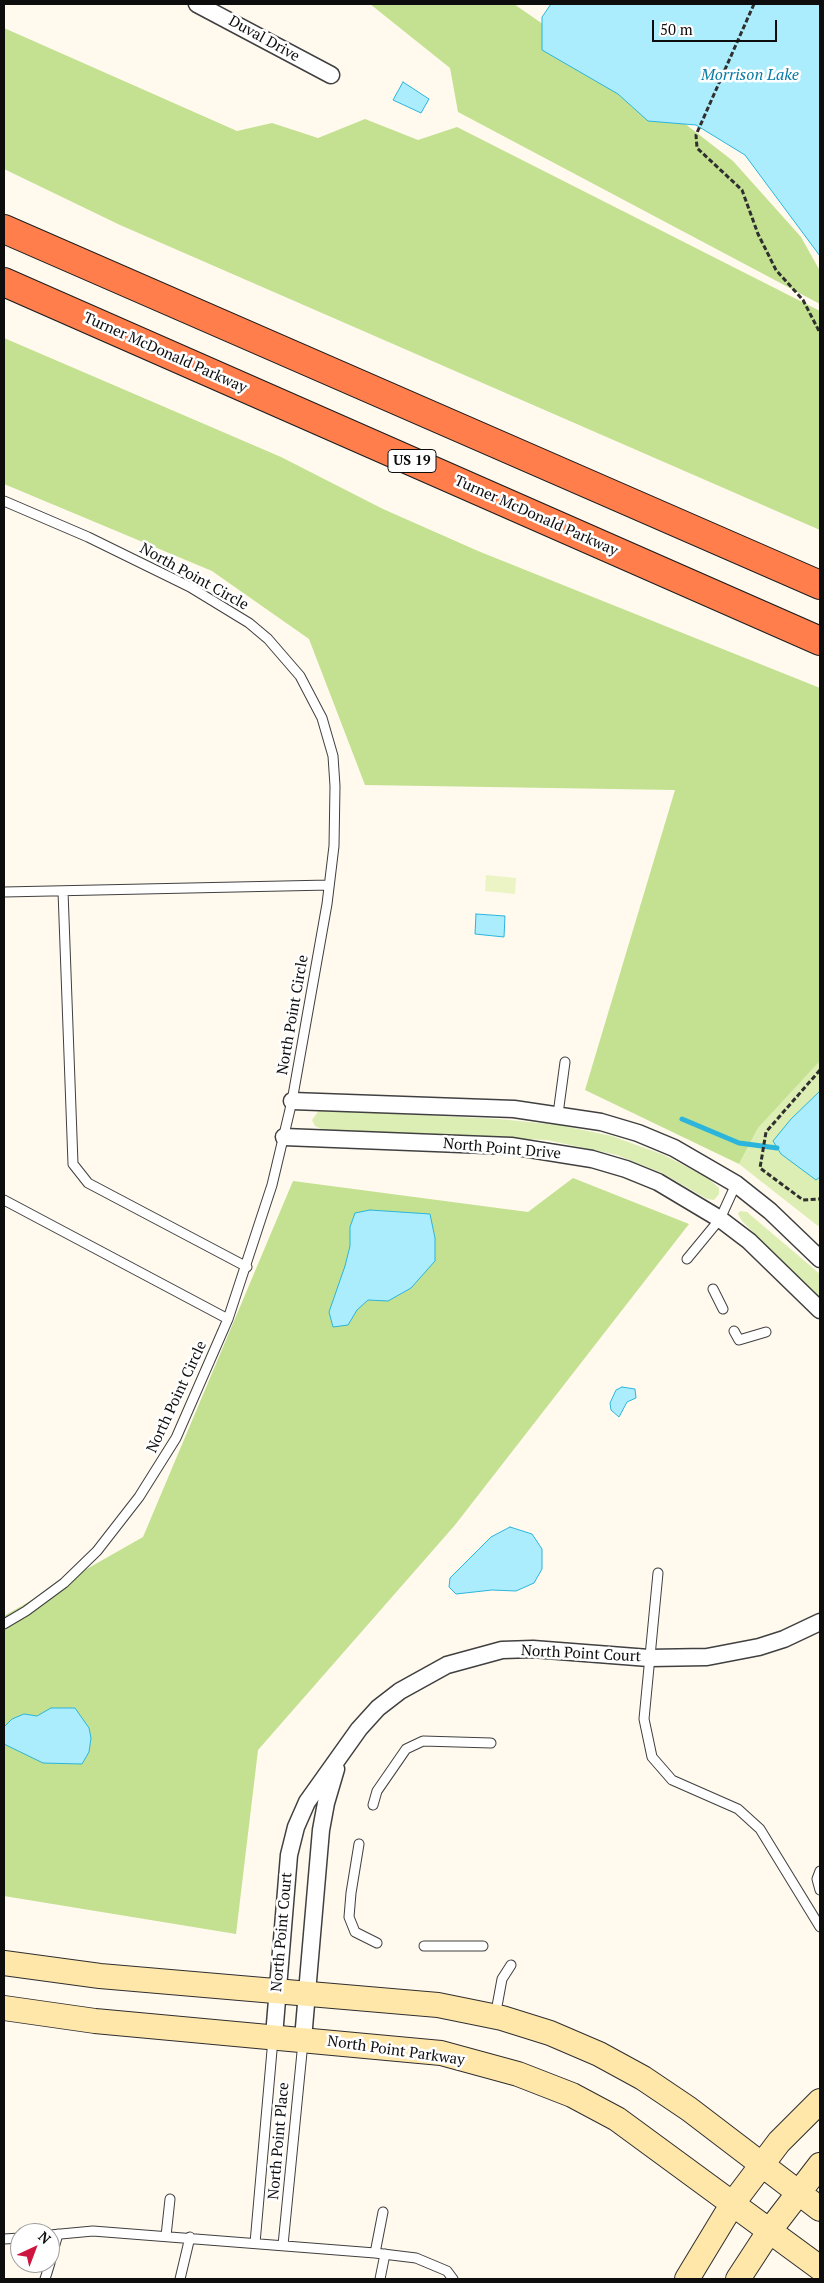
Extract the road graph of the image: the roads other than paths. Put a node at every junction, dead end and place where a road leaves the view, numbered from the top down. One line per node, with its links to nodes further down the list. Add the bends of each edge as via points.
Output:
1 (197, 4): 2 (street, Duval Drive)
2 (331, 75)
3 (4, 229): 6 (highway)
4 (4, 282): 7 (highway, Turner McDonald Parkway / US 19)
5 (4, 501): 8 (lane, North Point Circle, via 88,537 190,587 249,623 284,656 313,698 333,756 335,818)
6 (820, 585)
7 (820, 641)
8 (329, 885): 9 (lane); 12 (lane, North Point Circle)
9 (63, 891): 10 (lane); 20 (lane, via 73,1164 88,1183)
10 (4, 892)
11 (565, 1062): 13 (lane)
12 (292, 1101): 13 (street, via 514,1109); 14 (lane, North Point Circle)
13 (558, 1114): 15 (street, via 638,1133 690,1157)
14 (284, 1137): 17 (street, North Point Drive, via 512,1146 553,1151 626,1169 666,1186); 20 (lane, North Point Circle)
15 (736, 1184): 17 (lane); 19 (street, via 770,1211)
16 (4, 1200): 24 (lane)
17 (720, 1219): 18 (lane); 23 (street, North Point Drive, via 749,1241)
18 (687, 1259)
19 (820, 1259)
20 (247, 1267): 24 (lane, North Point Circle)
21 (713, 1289): 22 (lane)
22 (723, 1309)
23 (820, 1310)
24 (228, 1319): 29 (lane, North Point Circle, via 176,1438 139,1497 97,1551 64,1583)
25 (734, 1332): 26 (lane, via 739,1340)
26 (766, 1332)
27 (658, 1573): 30 (lane)
28 (820, 1622): 30 (street, North Point Court, via 784,1639 733,1654)
29 (4, 1624)
30 (649, 1658): 32 (street, North Point Court, via 502,1650 447,1665 400,1691 378,1708); 37 (lane, via 644,1720 652,1757 672,1780 738,1809 760,1829)
31 (491, 1743): 33 (lane, via 423,1741 406,1749 377,1791)
32 (342, 1753): 43 (street, North Point Court, via 307,1802 296,1827 289,1855); 44 (street, North Point Court, via 321,1830)
33 (373, 1805)
34 (359, 1844): 38 (lane, via 349,1917 355,1932)
35 (820, 1871): 36 (lane, via 817,1879)
36 (820, 1890)
37 (820, 1927)
38 (378, 1943)
39 (424, 1946): 40 (lane)
40 (483, 1946)
41 (4, 1963): 43 (street, via 100,1976)
42 (511, 1965): 46 (lane, via 502,1979)
43 (277, 1990): 44 (street); 47 (street, North Point Court)
44 (306, 1993): 46 (street, via 438,2005); 48 (street, North Point Court)
45 (4, 2008): 47 (street, North Point Parkway, via 95,2021)
46 (495, 2017): 50 (street, via 550,2033 643,2078)
47 (274, 2036): 48 (street, North Point Parkway); 61 (lane, North Point Place)
48 (303, 2039): 54 (street, North Point Parkway, via 441,2053 542,2083 617,2119); 62 (lane, North Point Place)
49 (820, 2101): 50 (street)
50 (762, 2165): 52 (street); 54 (street)
51 (820, 2165): 52 (street)
52 (798, 2192): 55 (street); 57 (street)
53 (170, 2199): 59 (lane)
54 (733, 2203): 57 (street, North Point Parkway); 69 (street)
55 (820, 2209)
56 (383, 2212): 63 (lane)
57 (770, 2230): 65 (street, North Point Parkway); 70 (street)
58 (60, 2234): 59 (lane, via 93,2231)
59 (166, 2236): 60 (lane)
60 (190, 2238): 61 (lane); 66 (lane)
61 (254, 2242): 62 (lane)
62 (283, 2245): 63 (lane)
63 (375, 2253): 64 (lane)
64 (385, 2254): 67 (lane); 68 (lane, via 416,2258 447,2271)
65 (820, 2268)
66 (183, 2279)
67 (380, 2279)
68 (453, 2279)
69 (687, 2279)
70 (738, 2279)

